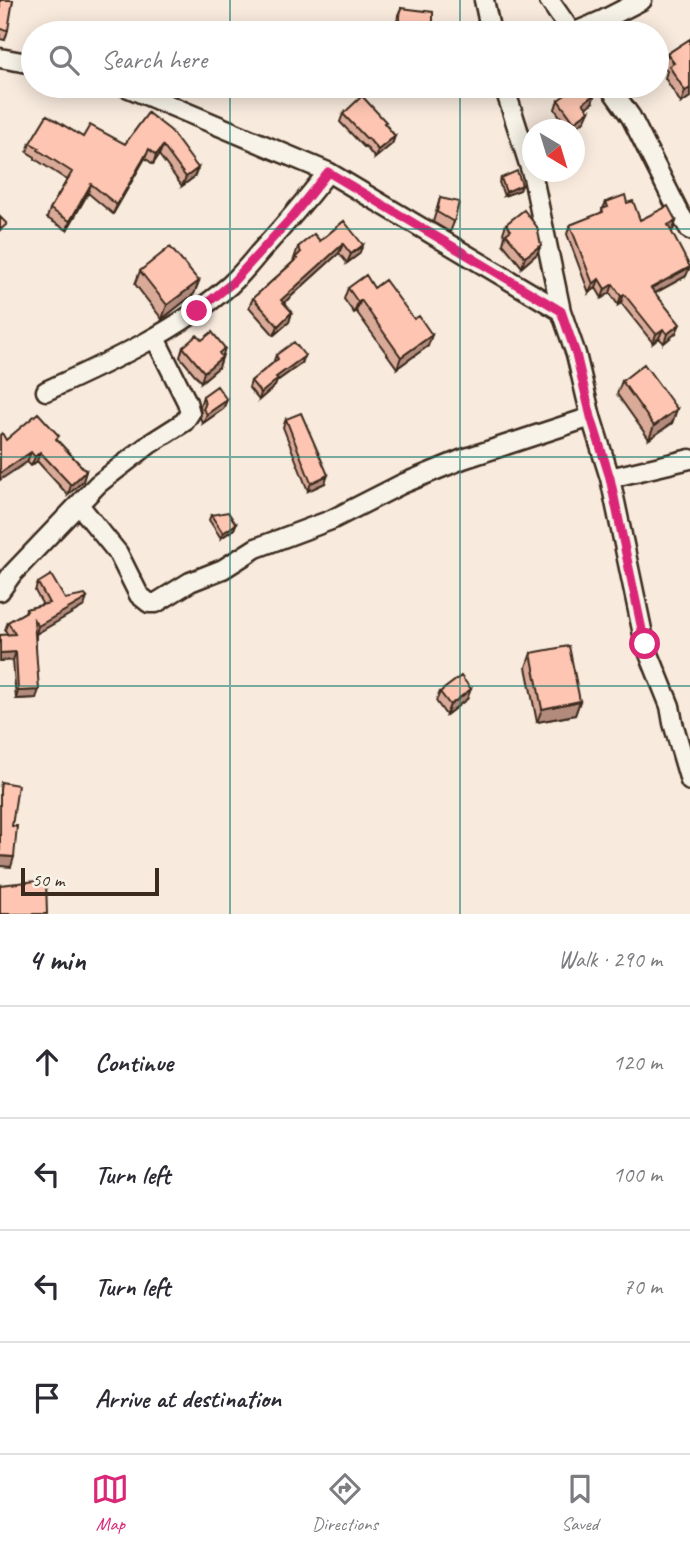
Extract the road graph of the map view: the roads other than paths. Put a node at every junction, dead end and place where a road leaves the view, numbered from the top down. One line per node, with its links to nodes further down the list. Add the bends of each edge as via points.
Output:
1 (484, 0): 4 (street)
2 (550, 0): 5 (street)
3 (642, 0): 6 (street)
4 (488, 21)
5 (565, 21)
6 (601, 21)
7 (0, 58): 8 (street)
8 (21, 62)
9 (152, 98): 12 (street)
10 (508, 98): 14 (street, via 533,177)
11 (618, 98): 13 (street)
12 (328, 172): 14 (street); 15 (street, via 231,284)
13 (690, 230)
14 (561, 311): 17 (street)
15 (155, 338): 16 (street); 20 (street, via 190,413 184,422 120,466)
16 (46, 391)
17 (591, 417): 19 (street); 20 (street, via 401,484 331,520 256,548 156,603 139,595 118,552)
18 (690, 459): 19 (street)
19 (610, 478): 22 (street, via 645,644 670,706)
20 (79, 505): 21 (street)
21 (0, 591)
22 (690, 781)

